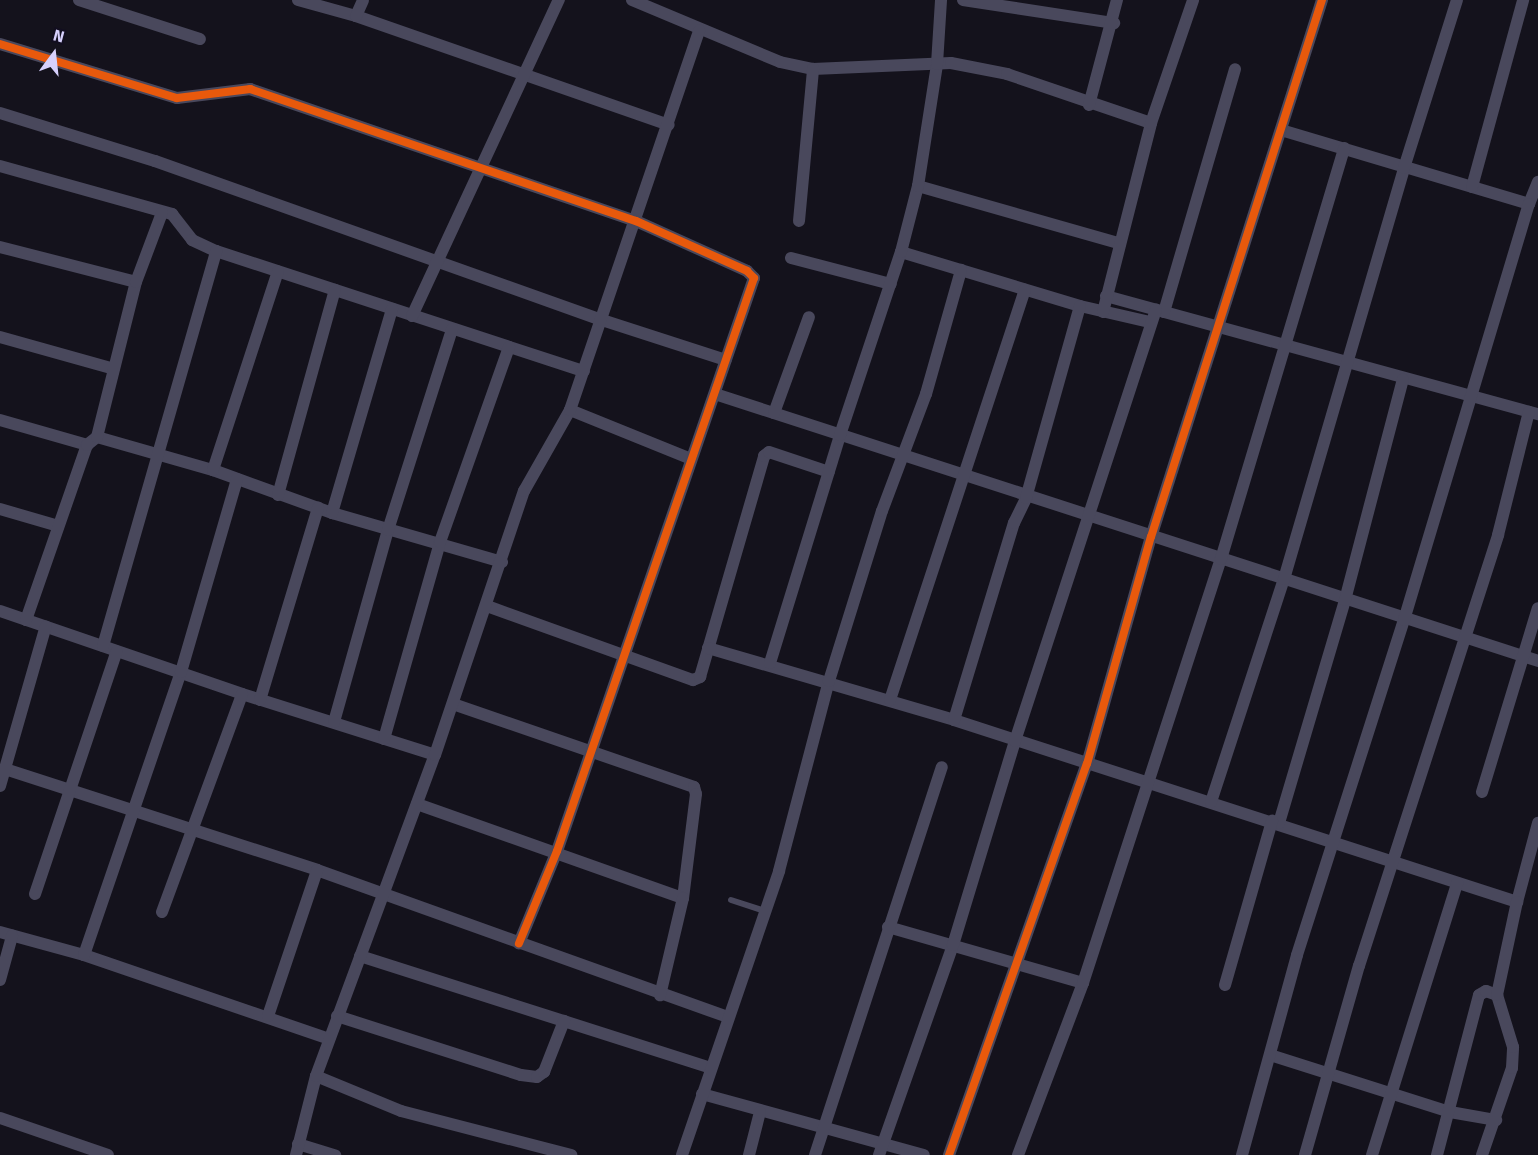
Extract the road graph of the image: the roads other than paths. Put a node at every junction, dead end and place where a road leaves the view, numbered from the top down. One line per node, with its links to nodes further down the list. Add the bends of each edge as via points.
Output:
1 (79, 0): 13 (street)
2 (298, 0): 14 (street)
3 (363, 0): 14 (street)
4 (559, 0): 22 (street)
5 (632, 0): 16 (street)
6 (941, 0): 19 (street)
7 (963, 0): 15 (street)
8 (1117, 0): 15 (street)
9 (1193, 0): 25 (street)
10 (1322, 0): 27 (street)
11 (1457, 0): 31 (street)
12 (1523, 0): 34 (street)
13 (110, 5): 17 (street)
14 (356, 16): 22 (street)
15 (1114, 23): 23 (street)
16 (699, 30): 20 (street, via 780,62); 26 (street)
17 (200, 39)
18 (0, 44): 29 (street, via 177,98 250,89)
19 (937, 64): 20 (street); 23 (street, via 1007,74); 33 (street)
20 (813, 69): 38 (street)
21 (1235, 69): 54 (street)
22 (522, 73): 26 (street); 29 (street)
23 (1089, 105): 25 (street)
24 (0, 113): 44 (street, via 155,161)
25 (1151, 123): 39 (street)
26 (669, 125): 37 (street)
27 (1281, 130): 28 (street); 60 (street)
28 (1344, 148): 31 (street); 64 (street)
29 (479, 165): 37 (street); 44 (street)
30 (0, 166): 36 (street)
31 (1404, 168): 34 (street); 66 (street)
32 (1538, 182): 35 (street)
33 (918, 186): 39 (street); 42 (street)
34 (1472, 187): 35 (street)
35 (1529, 204): 71 (street)
36 (162, 213): 41 (street, via 180,221 192,240); 47 (street)
37 (636, 221): 58 (street); 65 (street, via 747,271 754,278)
38 (800, 221)
39 (1118, 243): 51 (street)
40 (0, 247): 47 (street)
41 (216, 251): 46 (street); 78 (street)
42 (901, 252): 45 (street); 48 (street)
43 (791, 258): 48 (street)
44 (438, 262): 56 (street); 58 (street)
45 (961, 270): 50 (street); 79 (street, via 926,394)
46 (278, 271): 49 (street); 81 (street)
47 (136, 282): 67 (street)
48 (891, 284): 76 (street)
49 (335, 290): 53 (street); 85 (street)
50 (1025, 290): 52 (street); 83 (street)
51 (1106, 296): 54 (street); 55 (street)
52 (1080, 306): 55 (street); 86 (street)
53 (392, 309): 56 (street); 89 (street)
54 (1160, 311): 59 (street); 60 (street)
55 (1103, 312): 59 (street)
56 (412, 316): 61 (street)
57 (809, 317): 73 (street)
58 (602, 320): 65 (street); 68 (street)
59 (1150, 322): 90 (street)
60 (1221, 327): 64 (street); 93 (street)
61 (452, 328): 63 (street); 92 (street)
62 (0, 337): 67 (street)
63 (509, 347): 68 (street); 94 (street)
64 (1284, 347): 66 (street); 95 (street)
65 (726, 360): 70 (street)
66 (1348, 365): 69 (street); 97 (street)
67 (111, 368): 77 (street)
68 (584, 371): 72 (street)
69 (1403, 379): 71 (street); 98 (street)
70 (715, 394): 73 (street); 80 (street)
71 (1471, 396): 74 (street); 103 (street)
72 (570, 410): 80 (street); 96 (street, via 524,491)
73 (774, 412): 76 (street)
74 (1533, 413): 105 (street)
75 (0, 420): 77 (street)
76 (840, 435): 79 (street); 82 (street)
77 (92, 441): 78 (street); 91 (street)
78 (157, 453): 81 (street); 106 (street)
79 (901, 456): 83 (street); 114 (street)
80 (689, 458): 109 (street, via 660,553)
81 (213, 470): 84 (street)
82 (829, 472): 107 (street, via 769,452 764,456); 112 (street)
83 (964, 478): 86 (street); 117 (street)
84 (237, 479): 85 (street); 113 (street)
85 (278, 495): 88 (street)
86 (1026, 498): 90 (street); 119 (street, via 1014,523)
87 (0, 508): 91 (street)
88 (318, 508): 89 (street); 116 (street)
89 (332, 513): 92 (street)
90 (1087, 517): 93 (street); 122 (street)
91 (58, 526): 102 (street)
92 (388, 530): 94 (street); 120 (street)
93 (1151, 537): 95 (street); 125 (street)
94 (440, 542): 96 (street); 121 (street)
95 (1221, 559): 97 (street); 128 (street)
96 (502, 562): 99 (street)
97 (1284, 579): 98 (street); 132 (street)
98 (1345, 600): 103 (street); 135 (street)
99 (487, 606): 109 (street); 118 (street)
100 (1538, 608): 110 (street)
101 (0, 611): 102 (street)
102 (26, 620): 104 (street)
103 (1404, 620): 105 (street); 138 (street)
104 (46, 626): 106 (street); 127 (street)
105 (1463, 639): 110 (street); 140 (street)
106 (103, 646): 108 (street)
107 (708, 648): 109 (street, via 700,677 693,680); 112 (street)
108 (117, 651): 113 (street); 130 (street)
109 (621, 654): 123 (street)
110 (1522, 656): 111 (street); 131 (street)
111 (1538, 661)
112 (770, 663): 114 (street)
113 (181, 672): 115 (street); 134 (street)
114 (829, 681): 117 (street); 148 (street, via 811,757)
115 (242, 694): 116 (street); 136 (street)
116 (260, 700): 120 (street)
117 (890, 700): 119 (street)
118 (453, 704): 123 (street); 124 (street)
119 (954, 720): 122 (street)
120 (333, 722): 121 (street)
121 (384, 739): 124 (street)
122 (1015, 741): 125 (street); 153 (street)
123 (588, 754): 139 (street); 145 (street, via 694,788)
124 (435, 755): 133 (street)
125 (1087, 764): 128 (street); 156 (street)
126 (942, 767): 150 (street)
127 (5, 769): 129 (street); 130 (street)
128 (1148, 781): 132 (street); 158 (street)
129 (0, 786)
130 (73, 790): 134 (street); 143 (street)
131 (1482, 792)
132 (1211, 802): 135 (street)
133 (417, 804): 139 (street); 144 (street)
134 (133, 810): 136 (street); 154 (street)
135 (1275, 822): 138 (street); 159 (street)
136 (195, 828): 141 (street); 149 (street)
137 (1537, 830): 147 (street)
138 (1335, 842): 140 (street); 167 (street, via 1297,955)
139 (557, 851): 145 (street); 152 (street)
140 (1394, 862): 142 (street); 170 (street)
141 (318, 870): 144 (street); 162 (street)
142 (1456, 883): 147 (street); 172 (street)
143 (35, 894)
144 (385, 894): 152 (street); 155 (street)
145 (683, 898): 160 (street)
146 (731, 900): 148 (lane)
147 (1516, 902): 161 (street)
148 (764, 911): 164 (street)
149 (162, 912)
150 (888, 927): 153 (street); 177 (street)
151 (6, 934): 154 (street); 157 (street)
152 (519, 944): 160 (street)
153 (953, 945): 156 (street); 178 (street)
154 (84, 955): 162 (street)
155 (360, 956): 163 (street); 165 (street)
156 (1015, 964): 158 (street); 187 (street)
157 (0, 980)
158 (1083, 983): 188 (street)
159 (1225, 985)
160 (660, 995): 164 (street)
161 (1497, 995): 174 (street, via 1486,991 1479,995); 176 (street, via 1513,1047 1512,1068)
162 (268, 1016): 166 (street)
163 (337, 1016): 165 (street, via 537,1077 544,1072); 166 (street)
164 (728, 1017): 168 (street)
165 (564, 1021): 168 (street)
166 (329, 1040): 169 (street)
167 (1270, 1055): 170 (street); 189 (street)
168 (711, 1068): 171 (street)
169 (316, 1076): 179 (street); 182 (street, via 401,1111)
170 (1329, 1076): 172 (street); 190 (street)
171 (702, 1094): 173 (street); 183 (street)
172 (1390, 1094): 174 (street); 191 (street)
173 (760, 1112): 177 (street); 184 (street)
174 (1450, 1112): 176 (street); 192 (street)
175 (0, 1118): 180 (street)
176 (1496, 1120): 193 (street)
177 (823, 1126): 178 (street); 185 (street)
178 (881, 1149): 186 (street)
179 (297, 1150): 181 (street)
180 (108, 1155)
181 (335, 1155)
182 (571, 1155)
183 (682, 1155)
184 (748, 1155)
185 (815, 1155)
186 (924, 1155)
187 (949, 1155)
188 (1018, 1155)
189 (1242, 1155)
190 (1305, 1155)
191 (1372, 1155)
192 (1437, 1155)
193 (1482, 1155)

